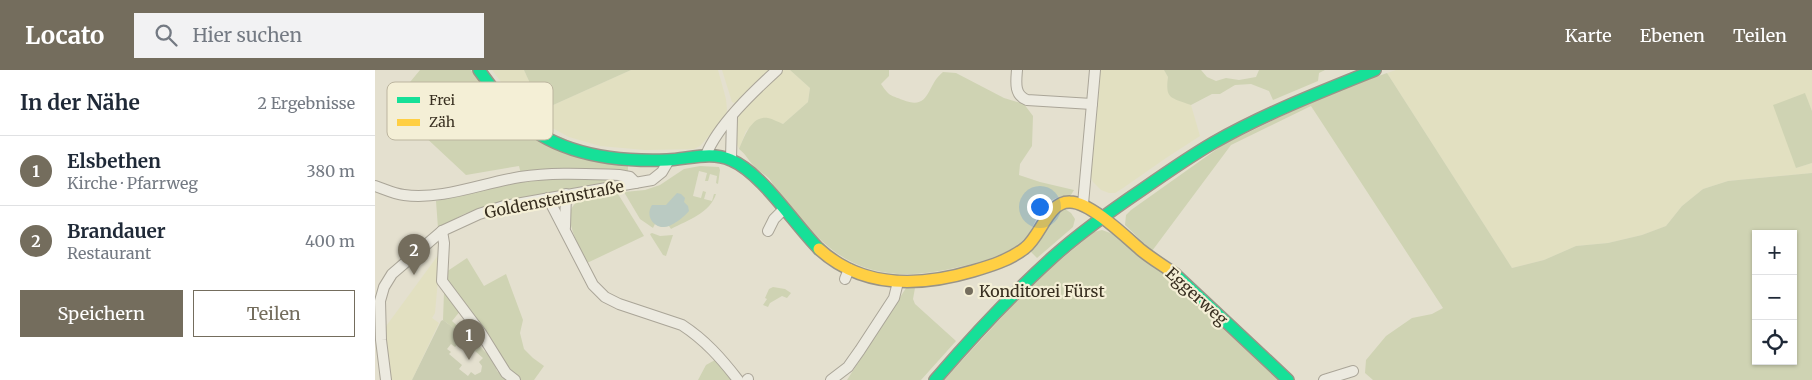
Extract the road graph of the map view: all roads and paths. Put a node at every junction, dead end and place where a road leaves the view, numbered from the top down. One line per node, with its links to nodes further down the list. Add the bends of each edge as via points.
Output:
1 (479, 70): 6 (street, Goldensteinstraße)
2 (777, 70): 8 (street)
3 (1017, 70): 7 (street, via 1016,87 1021,98)
4 (1095, 70): 7 (street)
5 (1375, 70): 19 (street, via 1235,131 1167,172)
6 (488, 82)
7 (1092, 104): 17 (street)
8 (732, 116): 10 (street); 11 (street)
9 (552, 140): 12 (street, Goldensteinstraße, via 600,157)
10 (706, 155): 11 (street, Goldensteinstraße); 12 (street, Goldensteinstraße)
11 (731, 159): 18 (street)
12 (669, 160): 13 (street, Goldensteinstraße, via 652,180)
13 (636, 183): 14 (street, Goldensteinstraße, via 630,177 619,175 543,174 419,196 402,195); 15 (street, Goldensteinstraße)
14 (375, 186)
15 (566, 194): 16 (street, Goldensteinstraße); 20 (street)
16 (548, 198): 20 (street); 21 (street, Goldensteinstraße, via 503,206)
17 (1083, 204): 19 (street, Eggerweg); 23 (street, via 1060,203 1052,209 1033,241 1010,257 944,278)
18 (784, 209): 22 (street); 23 (street, via 813,249 834,260 847,274)
19 (1101, 218): 29 (street, via 1028,280); 30 (street, Eggerweg, via 1180,278)
20 (565, 228): 27 (street, via 593,285 605,297 681,325 710,346)
21 (442, 231): 25 (street, Goldensteinstraße, via 392,274 384,287 380,301); 26 (street, via 442,281 506,373)
22 (768, 231)
23 (898, 282): 28 (street, via 894,298 848,368)
24 (1353, 371): 31 (street)
25 (386, 380)
26 (515, 380)
27 (744, 380)
28 (831, 380)
29 (935, 380)
30 (1288, 380)
31 (1323, 380)

